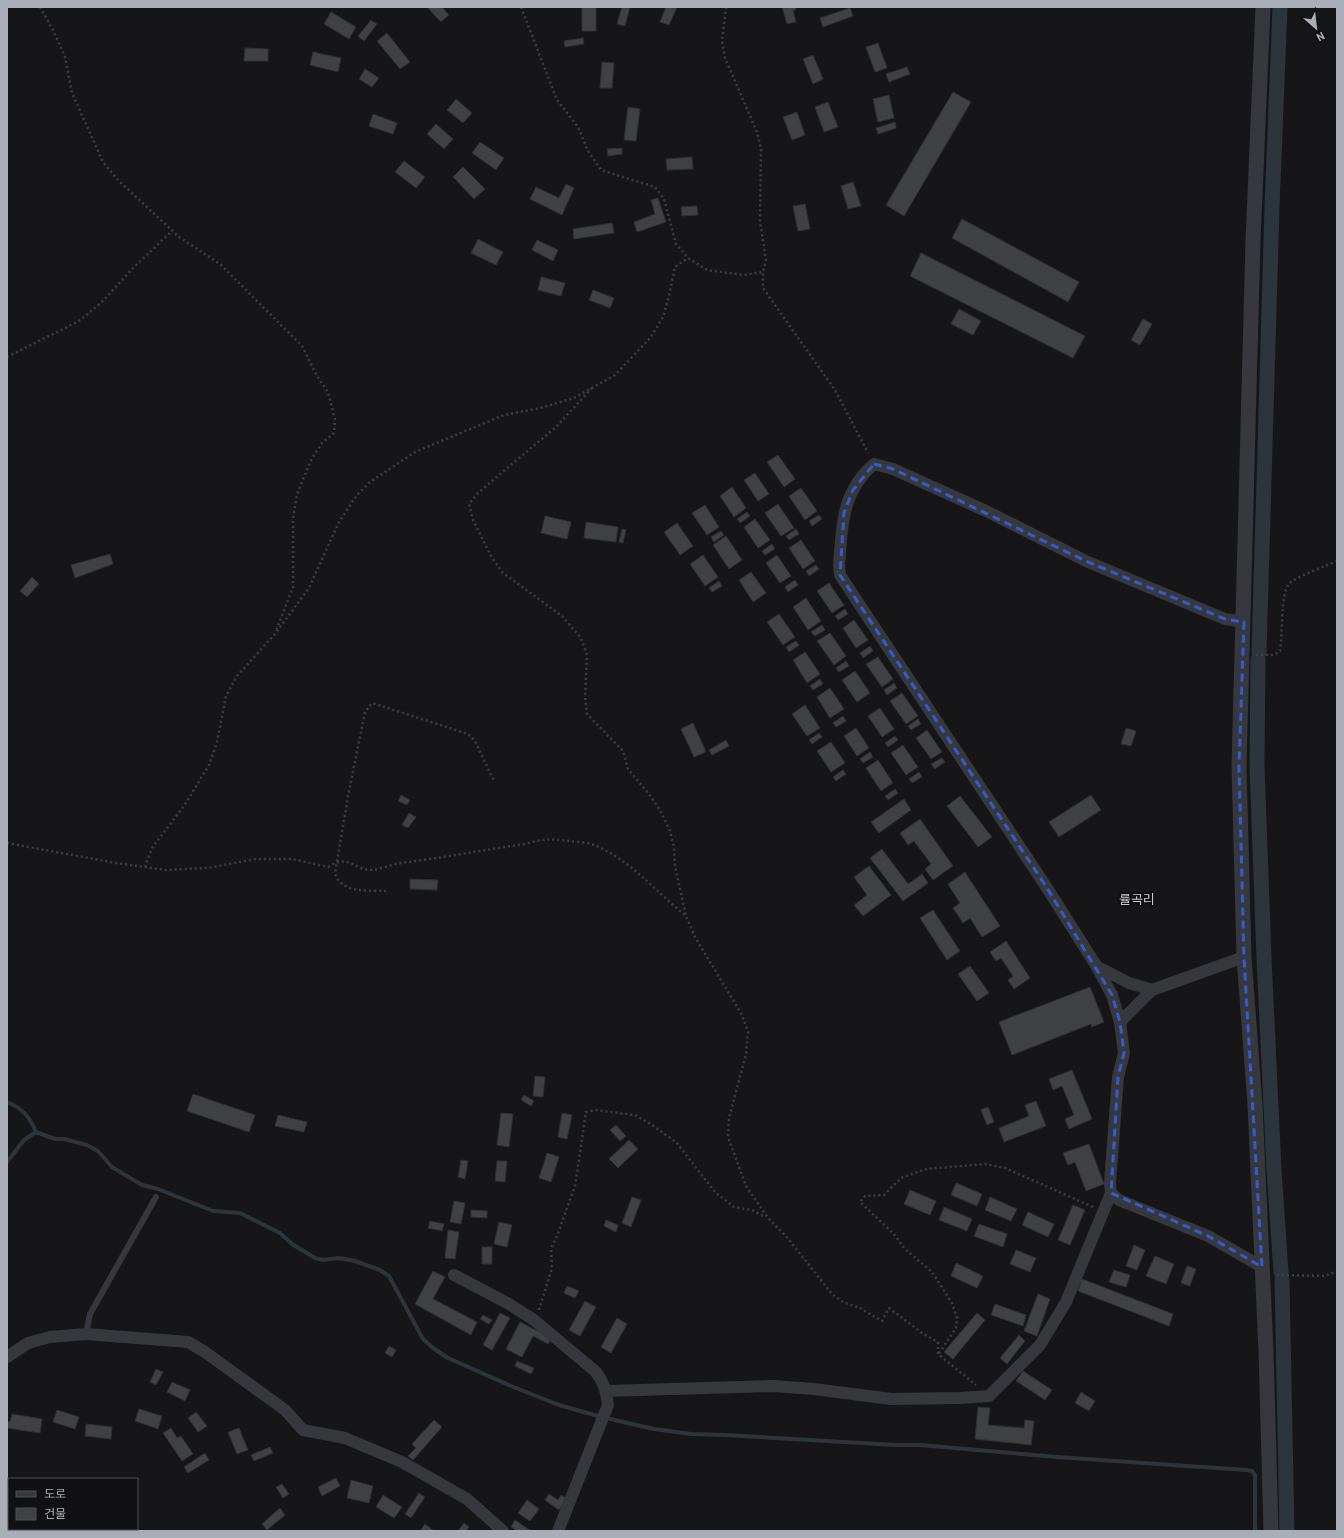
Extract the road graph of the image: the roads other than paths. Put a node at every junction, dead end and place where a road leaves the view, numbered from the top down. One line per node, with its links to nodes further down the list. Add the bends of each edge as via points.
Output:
1 (1263, 7): 2 (street, via 1253,240)
2 (1244, 622): 3 (street, via 1240,766); 4 (street, via 1225,619 1088,562 986,511 893,469 874,464 864,472 853,490 844,512 840,575)
3 (1244, 957): 5 (street); 9 (street, via 1255,1105)
4 (1097, 967): 5 (street, via 1128,983); 6 (street, via 1112,995)
5 (1152, 990): 6 (street)
6 (1120, 1022): 7 (street, via 1124,1053 1118,1077)
7 (1111, 1194): 9 (street, via 1119,1200 1208,1236); 13 (street, via 1066,1302 1054,1322 1040,1345 989,1396 891,1399 773,1386)
8 (156, 1197): 11 (lane, via 90,1314)
9 (1262, 1271): 16 (street)
10 (454, 1275): 13 (street, via 534,1320 595,1371)
11 (86, 1334): 12 (street, via 50,1337 28,1343); 14 (street, via 188,1342 285,1410 303,1430 346,1438 402,1462 467,1499)
12 (7, 1357)
13 (606, 1391): 15 (street, via 608,1404)
14 (503, 1531)
15 (558, 1531)
16 (1271, 1531)

